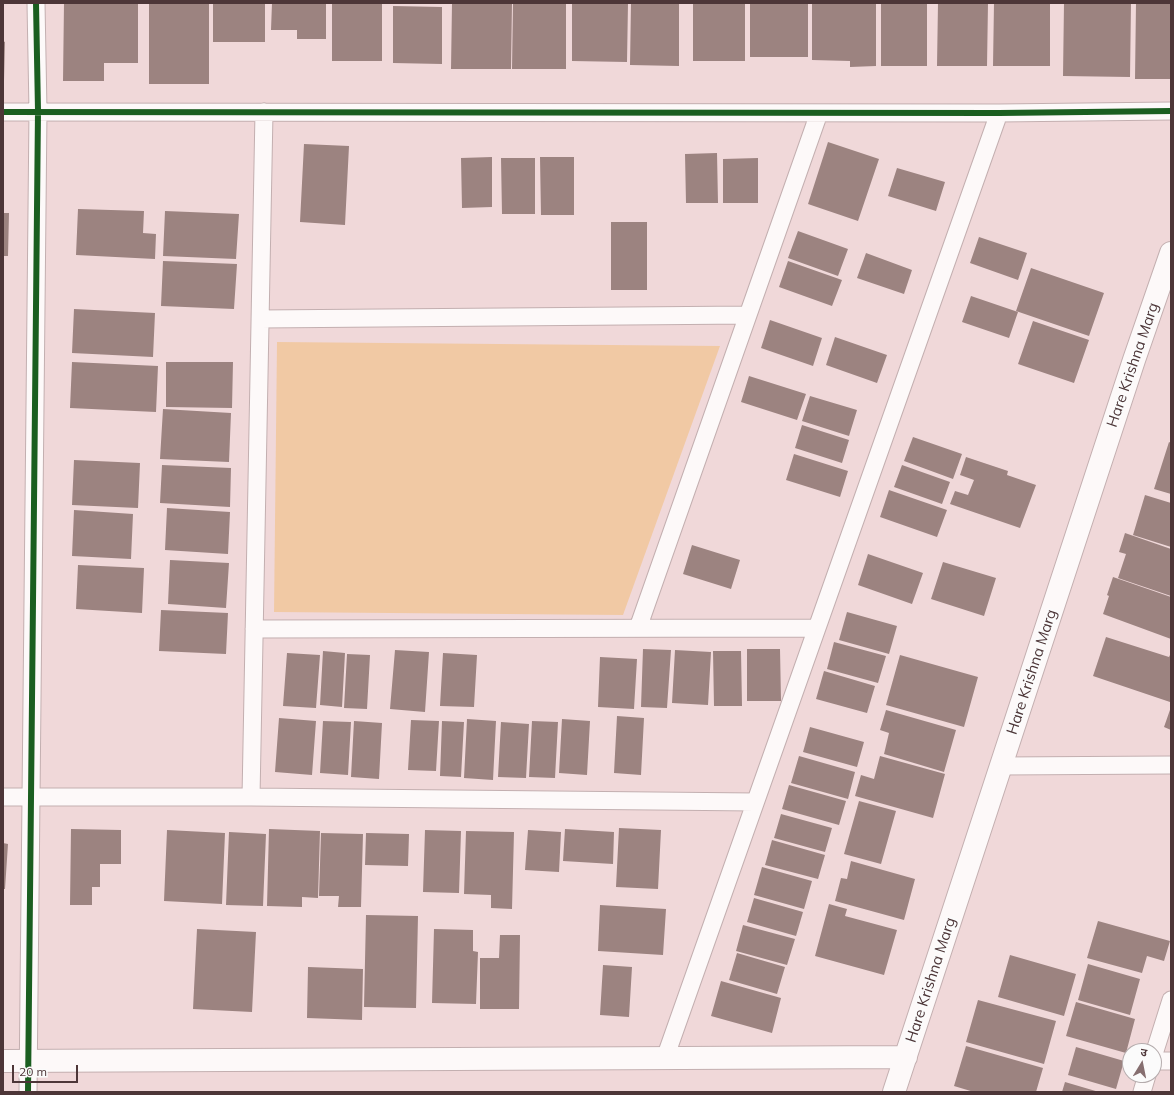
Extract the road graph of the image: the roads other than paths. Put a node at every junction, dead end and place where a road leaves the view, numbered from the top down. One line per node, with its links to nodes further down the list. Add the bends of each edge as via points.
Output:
1 (36, 3): 4 (street)
2 (1171, 111): 7 (street)
3 (3, 112): 4 (street)
4 (38, 112): 5 (street); 18 (street)
5 (264, 112): 6 (street); 11 (street)
6 (819, 113): 7 (street); 10 (street)
7 (999, 113): 13 (street)
8 (1171, 253): 9 (street, Hare Krishna Marg)
9 (1166, 283): 15 (street, Hare Krishna Marg, via 1131,368)
10 (748, 315): 11 (street); 12 (street)
11 (260, 319): 14 (street)
12 (638, 628): 13 (street); 14 (street)
13 (817, 628): 20 (street)
14 (254, 629): 19 (street)
15 (1001, 766): 16 (street); 23 (street, Hare Krishna Marg)
16 (1171, 766)
17 (3, 797): 18 (street)
18 (32, 797): 19 (street); 26 (street)
19 (250, 797): 20 (street)
20 (755, 802): 24 (street)
21 (1171, 1000): 22 (street)
22 (1157, 1043)
23 (906, 1057): 24 (street); 28 (street, Hare Krishna Marg)
24 (665, 1058): 26 (street)
25 (3, 1061): 26 (street)
26 (28, 1061): 27 (street)
27 (28, 1092)
28 (894, 1092)

